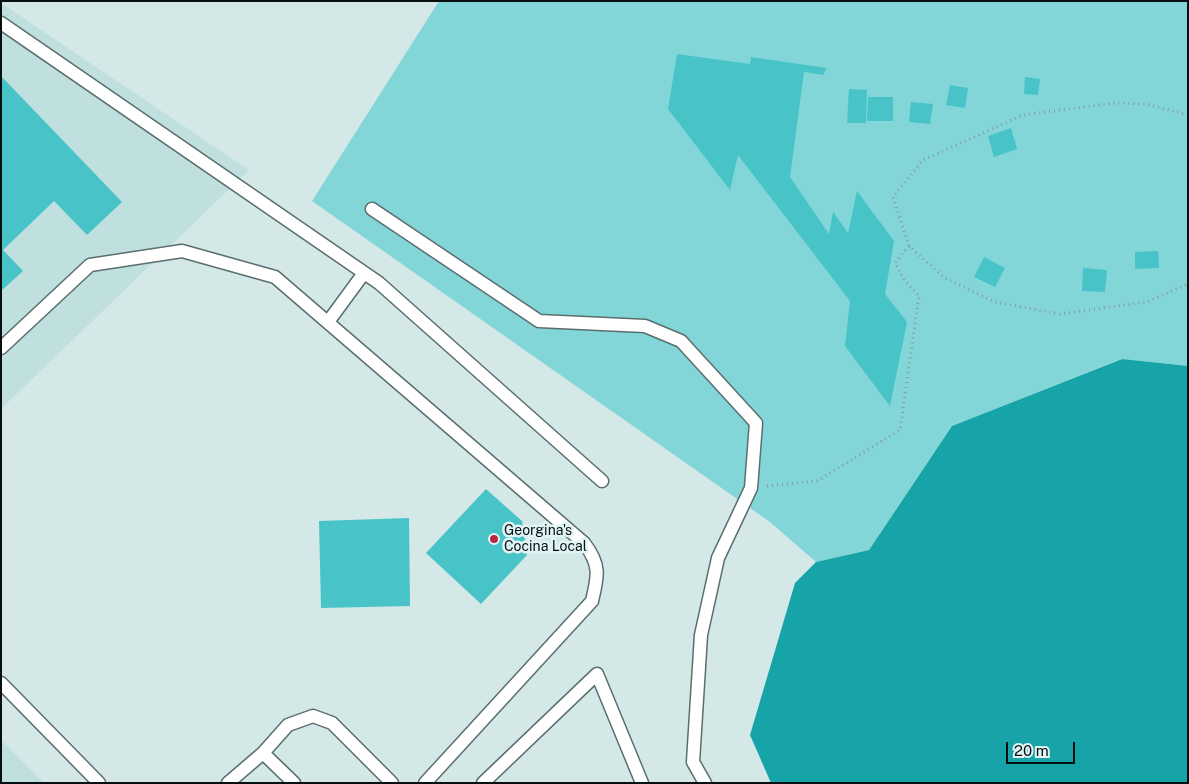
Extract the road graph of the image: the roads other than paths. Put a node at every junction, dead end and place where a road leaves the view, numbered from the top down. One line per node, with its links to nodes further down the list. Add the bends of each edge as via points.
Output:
1 (1, 23): 3 (lane)
2 (372, 209): 16 (lane, via 539,321 645,326 681,341 756,424 751,488 718,558 701,635 693,762)
3 (364, 273): 4 (lane); 6 (lane)
4 (328, 322): 5 (lane, via 275,277 182,252 90,265); 13 (lane, via 584,543 594,556 598,576 592,601)
5 (1, 348)
6 (602, 481)
7 (1, 683): 9 (lane)
8 (263, 753): 10 (lane); 11 (lane); 12 (lane, via 288,725 313,716 332,723)
9 (99, 783)
10 (228, 783)
11 (294, 783)
12 (392, 783)
13 (425, 783)
14 (483, 783): 15 (lane, via 597,674)
15 (642, 783)
16 (705, 783)

